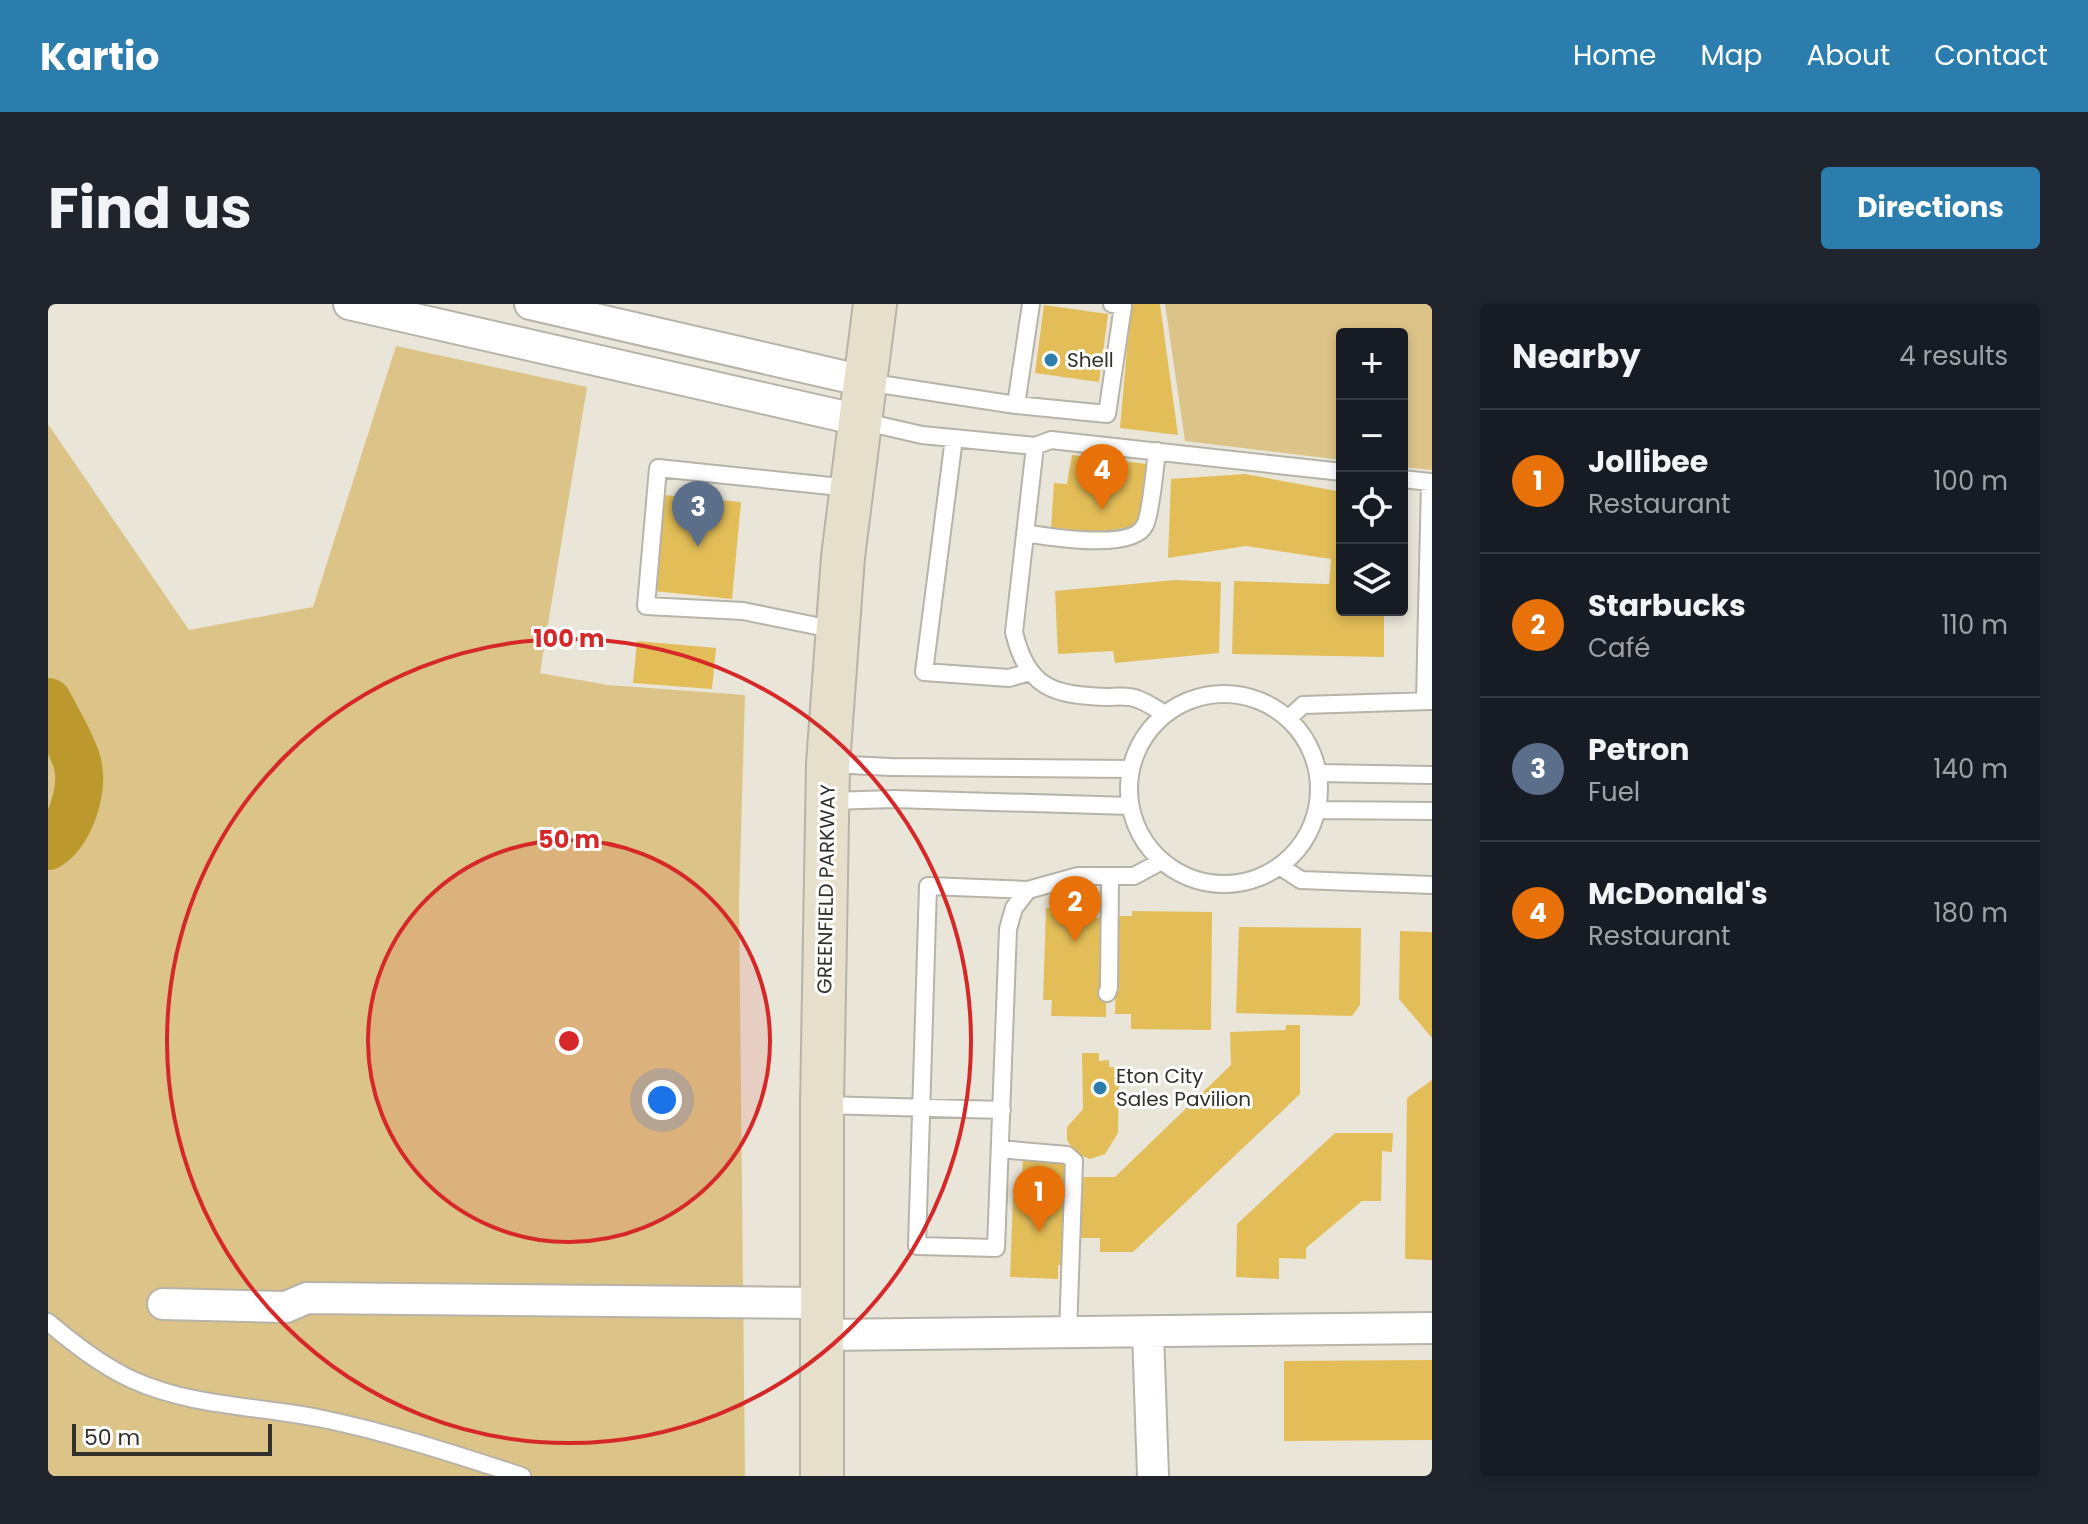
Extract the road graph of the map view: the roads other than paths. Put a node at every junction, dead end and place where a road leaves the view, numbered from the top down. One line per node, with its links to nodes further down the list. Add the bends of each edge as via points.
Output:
1 (349, 304): 6 (street)
2 (530, 304): 6 (street)
3 (875, 304): 6 (main road, GREENFIELD PARKWAY)
4 (1031, 304): 7 (lane)
5 (1112, 304): 7 (lane, via 1123,306 1107,414)
6 (862, 401): 7 (lane); 8 (lane, via 922,435); 13 (main road, GREENFIELD PARKWAY)
7 (1016, 405)
8 (954, 438): 9 (lane); 17 (lane, via 924,672 1009,678)
9 (1035, 446): 10 (lane, via 1051,440); 14 (lane)
10 (1157, 451): 11 (lane); 14 (lane, via 1145,526 1135,536 1122,540)
11 (1336, 471)
12 (1408, 480): 15 (lane, via 1430,482)
13 (851, 488): 16 (main road, GREENFIELD PARKWAY); 16 (lane, via 658,468 646,606 743,611)
14 (1025, 533): 17 (lane, via 1014,632)
15 (1430, 561): 18 (lane)
16 (836, 630): 24 (main road, GREENFIELD PARKWAY)
17 (1030, 672): 19 (lane, via 1050,690 1135,698)
18 (1428, 700): 20 (lane, via 1303,705)
19 (1165, 714): 20 (lane, via 1199,697 1252,698); 21 (lane, via 1141,742)
20 (1288, 719): 22 (lane, via 1310,749)
21 (1131, 769): 24 (lane, via 891,767); 25 (lane)
22 (1318, 773): 23 (lane); 26 (lane)
23 (1432, 775)
24 (828, 782): 25 (lane, via 894,799); 34 (main road, GREENFIELD PARKWAY)
25 (1130, 806): 28 (lane, via 1137,832)
26 (1317, 810): 27 (lane); 29 (lane, via 1306,840)
27 (1432, 811)
28 (1160, 862): 29 (lane, via 1200,879 1251,881); 30 (lane, via 1134,876)
29 (1281, 867): 31 (lane, via 1301,880)
30 (1110, 876): 32 (lane, via 1078,876); 33 (lane)
31 (1432, 885)
32 (1028, 890): 35 (lane, via 928,886); 36 (lane, via 1014,908 1008,929)
33 (1107, 993)
34 (822, 1105): 35 (lane); 39 (main road, GREENFIELD PARKWAY)
35 (920, 1107): 36 (lane); 37 (lane, via 917,1246 996,1248)
36 (1002, 1110): 37 (lane)
37 (1000, 1149): 43 (lane, via 1067,1155 1074,1161)
38 (163, 1304): 39 (street, via 286,1307 305,1316)
39 (823, 1320): 43 (street); 45 (main road, GREENFIELD PARKWAY)
40 (48, 1322): 44 (lane, via 133,1381 174,1395 324,1419)
41 (1432, 1328): 42 (street)
42 (1148, 1332): 43 (street); 46 (street)
43 (1068, 1333)
44 (522, 1476)
45 (822, 1476)
46 (1153, 1476)

